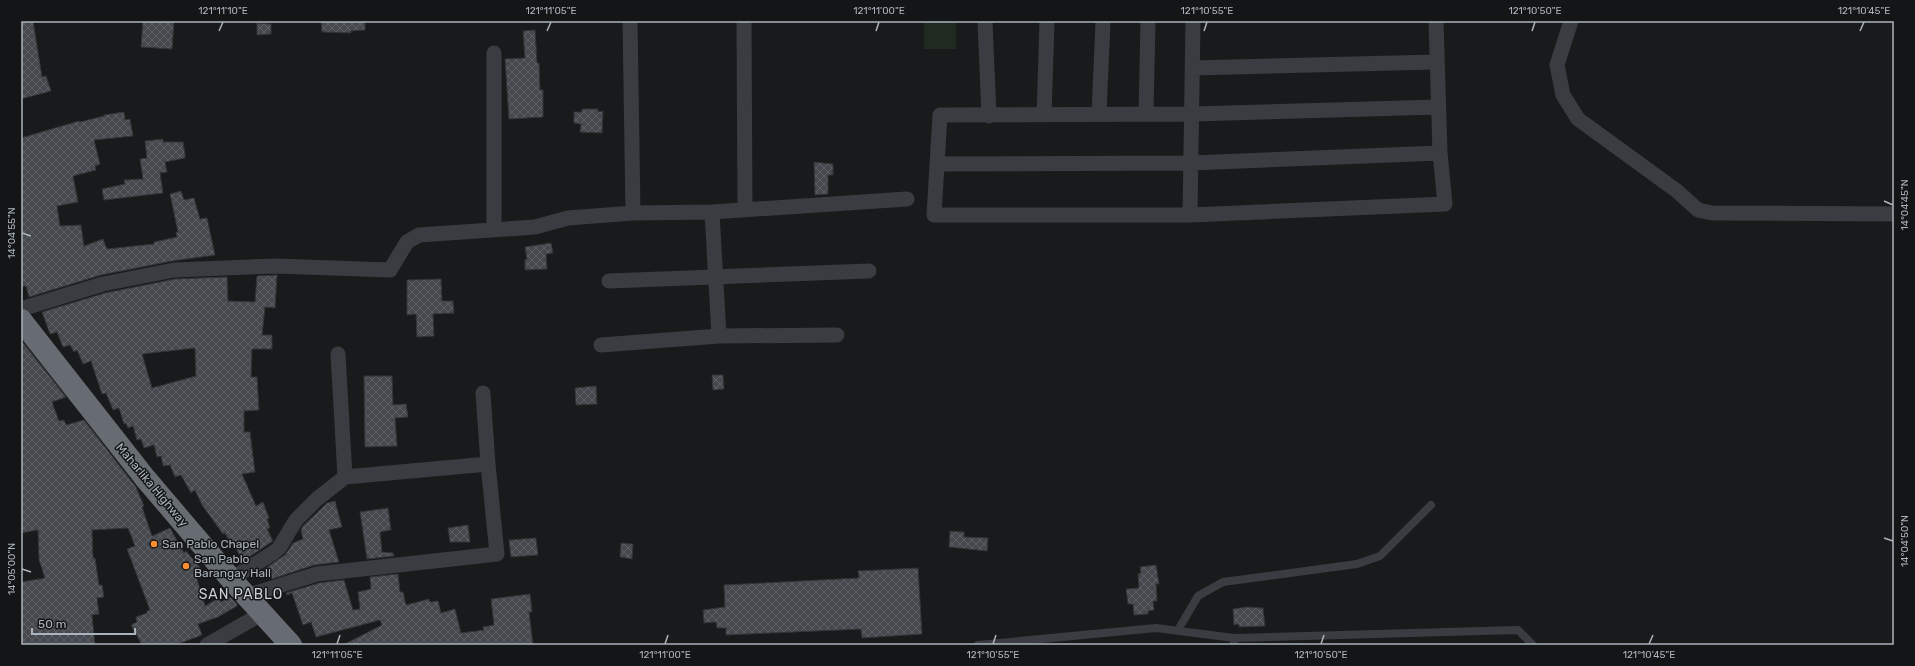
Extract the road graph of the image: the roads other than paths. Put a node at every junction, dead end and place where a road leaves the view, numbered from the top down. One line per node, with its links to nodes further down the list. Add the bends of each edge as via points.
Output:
1 (630, 21): 25 (street)
2 (744, 21): 23 (street)
3 (985, 21): 18 (street)
4 (1047, 21): 17 (street)
5 (1103, 21): 14 (street)
6 (1148, 21): 15 (street)
7 (1193, 21): 12 (street)
8 (1436, 21): 11 (street)
9 (1571, 21): 26 (street, via 1557,65 1563,95 1578,118 1677,191 1698,210 1712,213)
10 (494, 53): 28 (street)
11 (1436, 62): 12 (street); 13 (street)
12 (1192, 68): 16 (street)
13 (1438, 107): 16 (street); 19 (street)
14 (1099, 114): 15 (street); 17 (street)
15 (1146, 114): 16 (street)
16 (1193, 114): 20 (street)
17 (1044, 115): 18 (street)
18 (989, 116): 21 (street, via 940,115)
19 (1440, 153): 20 (street); 27 (street, via 1445,204)
20 (1192, 163): 21 (street); 27 (street)
21 (937, 164): 27 (street, via 934,215)
22 (907, 199): 23 (street)
23 (745, 209): 24 (street)
24 (712, 212): 25 (street); 30 (street)
25 (634, 213): 28 (street, via 568,218 535,227)
26 (1894, 214)
27 (1190, 215)
28 (494, 230): 32 (street, via 419,235 407,242 390,270 276,266 174,270 103,284)
29 (869, 270): 30 (street)
30 (716, 277): 31 (street); 35 (street)
31 (609, 281)
32 (21, 309)
33 (21, 320): 42 (highway, Maharlika Highway, via 140,472)
34 (837, 335): 35 (street)
35 (719, 336): 36 (street)
36 (601, 345)
37 (338, 354): 40 (street)
38 (483, 392): 39 (street)
39 (488, 464): 40 (street); 43 (street, via 497,554 316,574)
40 (345, 477): 42 (street, via 296,520 273,553)
41 (1431, 505): 45 (lane, via 1380,556 1357,564 1223,582 1198,596)
42 (231, 579): 43 (highway, Maharlika Highway)
43 (246, 596): 44 (highway, Maharlika Highway)
44 (263, 613): 47 (street); 48 (highway, Maharlika Highway)
45 (1178, 630): 46 (lane); 49 (lane, via 1156,628)
46 (1234, 641): 50 (lane, via 1518,630)
47 (207, 645)
48 (291, 645)
49 (978, 645)
50 (1533, 645)

